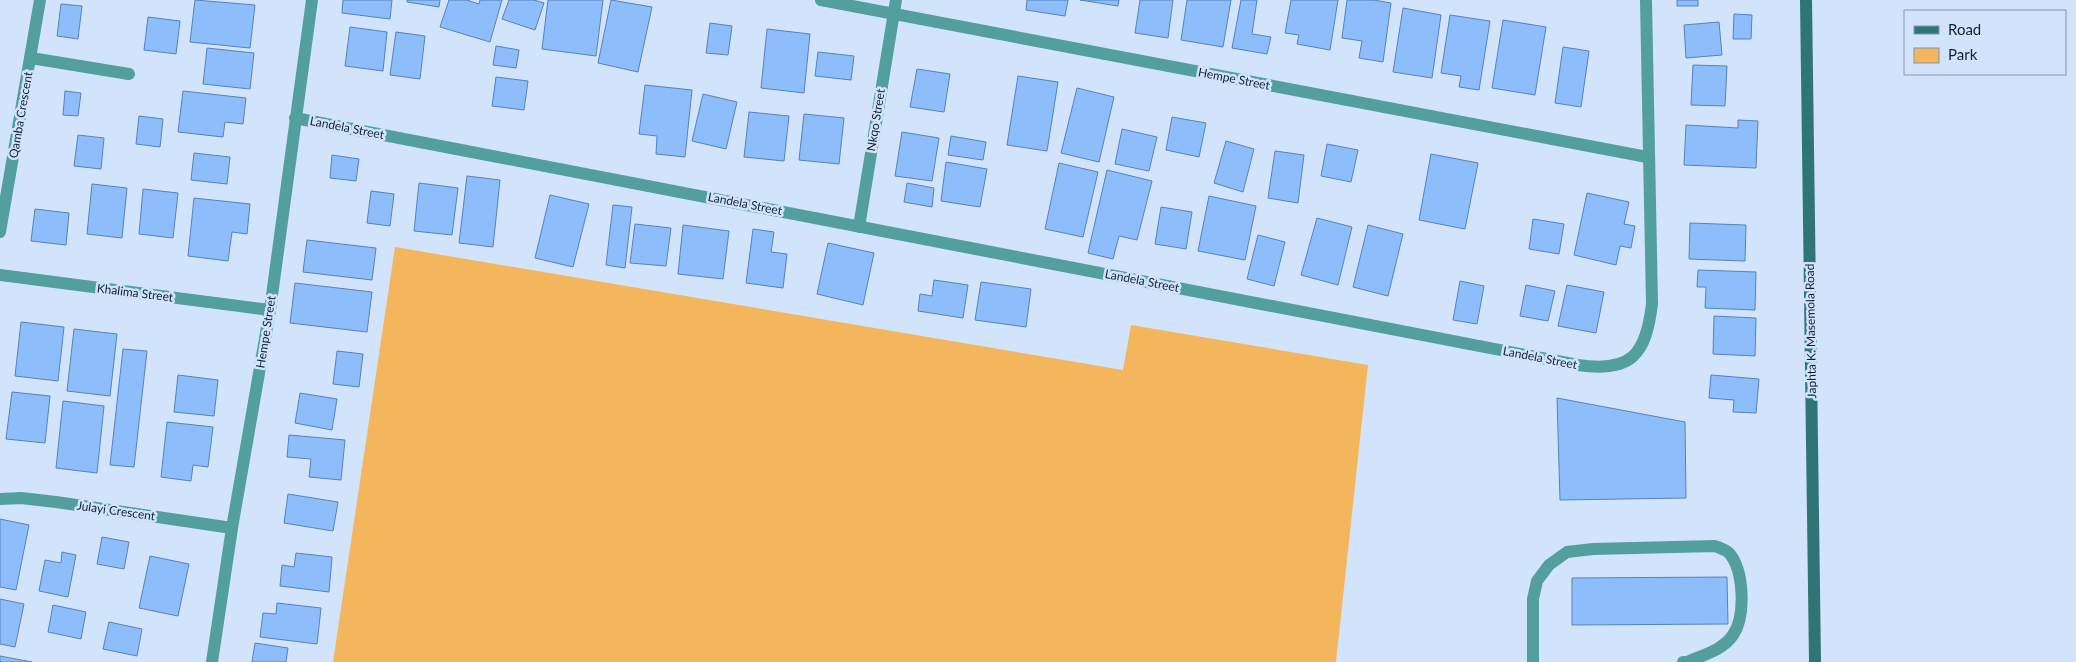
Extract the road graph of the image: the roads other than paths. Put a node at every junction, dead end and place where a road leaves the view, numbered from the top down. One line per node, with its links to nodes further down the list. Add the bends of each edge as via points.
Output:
1 (40, 0): 8 (street, Qamba Crescent)
2 (312, 0): 10 (street, Hempe Street)
3 (821, 0): 7 (street, Hempe Street)
4 (896, 0): 7 (street, Nkqo Street)
5 (1646, 0): 11 (street, Landela Street)
6 (1806, 0): 21 (main road, Japhta K. Masemola Road)
7 (894, 14): 11 (street, Hempe Street); 12 (street, Nkqo Street)
8 (31, 58): 9 (street, Qamba Crescent); 13 (street, Qamba Crescent)
9 (129, 74)
10 (295, 118): 12 (street, Landela Street); 15 (street, Hempe Street)
11 (1647, 157): 12 (street, Landela Street, via 1652,304 1649,325 1646,339 1636,353 1612,367 1578,365)
12 (859, 226)
13 (0, 232)
14 (0, 275): 15 (street, Khalima Street)
15 (270, 310): 17 (street, Hempe Street)
16 (0, 499): 17 (street, Julayi Crescent, via 48,501)
17 (232, 528): 18 (street, Hempe Street)
18 (212, 662)
19 (1534, 662): 20 (street, via 1533,599 1536,581 1549,565 1567,552 1716,546 1728,552 1740,574 1738,623 1726,643)
20 (1683, 662)
21 (1815, 662)

